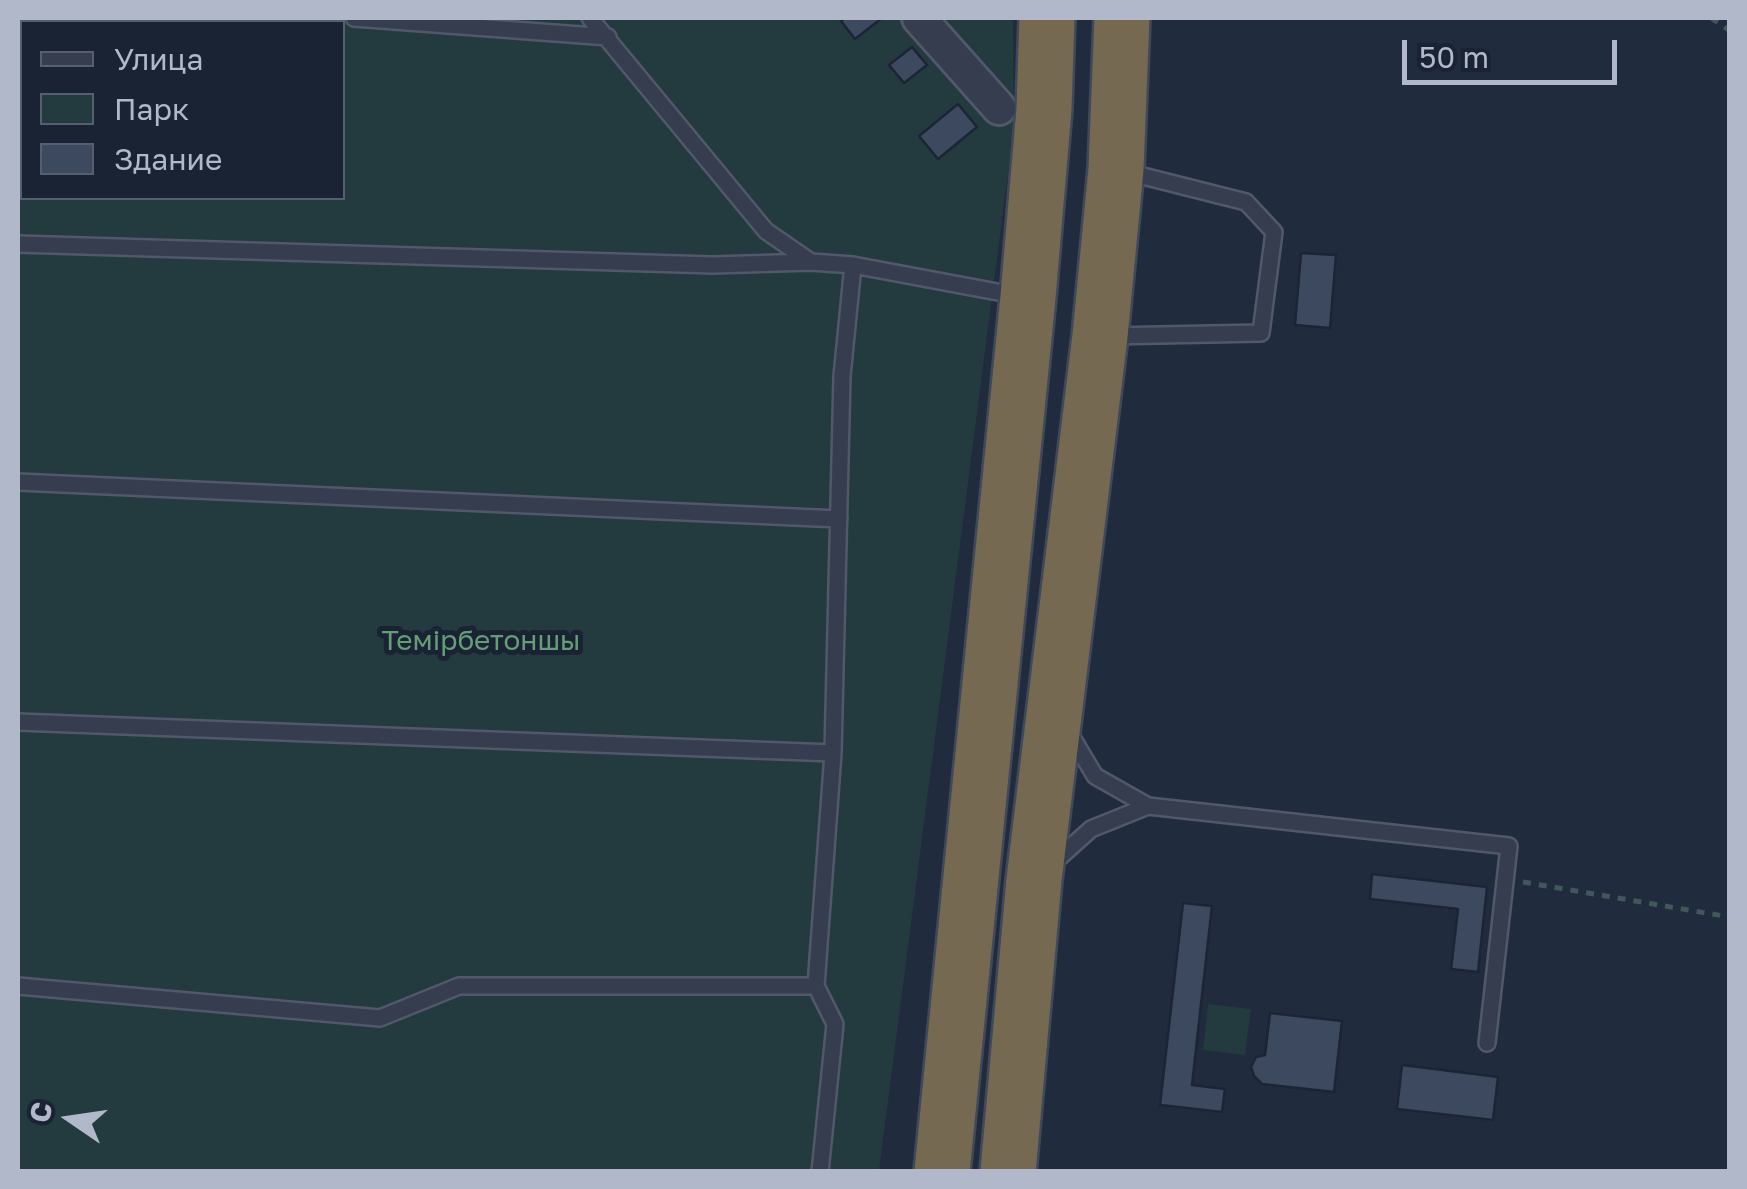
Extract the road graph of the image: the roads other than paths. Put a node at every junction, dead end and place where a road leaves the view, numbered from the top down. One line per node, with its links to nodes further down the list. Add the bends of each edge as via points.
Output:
1 (354, 18): 6 (lane)
2 (590, 18): 6 (lane)
3 (919, 18): 7 (street)
4 (1047, 18): 12 (highway)
5 (1122, 18): 8 (highway)
6 (608, 37): 10 (lane, via 766,231)
7 (999, 108)
8 (1116, 170): 13 (highway); 13 (lane, via 1246,202 1274,232 1261,334)
9 (18, 244): 10 (lane, via 714,265)
10 (811, 262): 11 (lane)
11 (853, 266): 12 (lane); 15 (lane)
12 (1028, 297): 25 (highway)
13 (1100, 336): 16 (highway)
14 (18, 482): 15 (lane)
15 (838, 519): 18 (lane)
16 (1054, 708): 19 (lane, via 1096,776); 20 (highway)
17 (18, 722): 18 (lane)
18 (833, 754): 22 (lane)
19 (1148, 806): 20 (lane, via 1091,829); 23 (lane, via 1509,846)
20 (1034, 880): 26 (highway)
21 (18, 986): 22 (lane, via 380,1018 459,986)
22 (816, 986): 24 (lane, via 835,1024)
23 (1487, 1042)
24 (820, 1172)
25 (942, 1172)
26 (1008, 1172)

